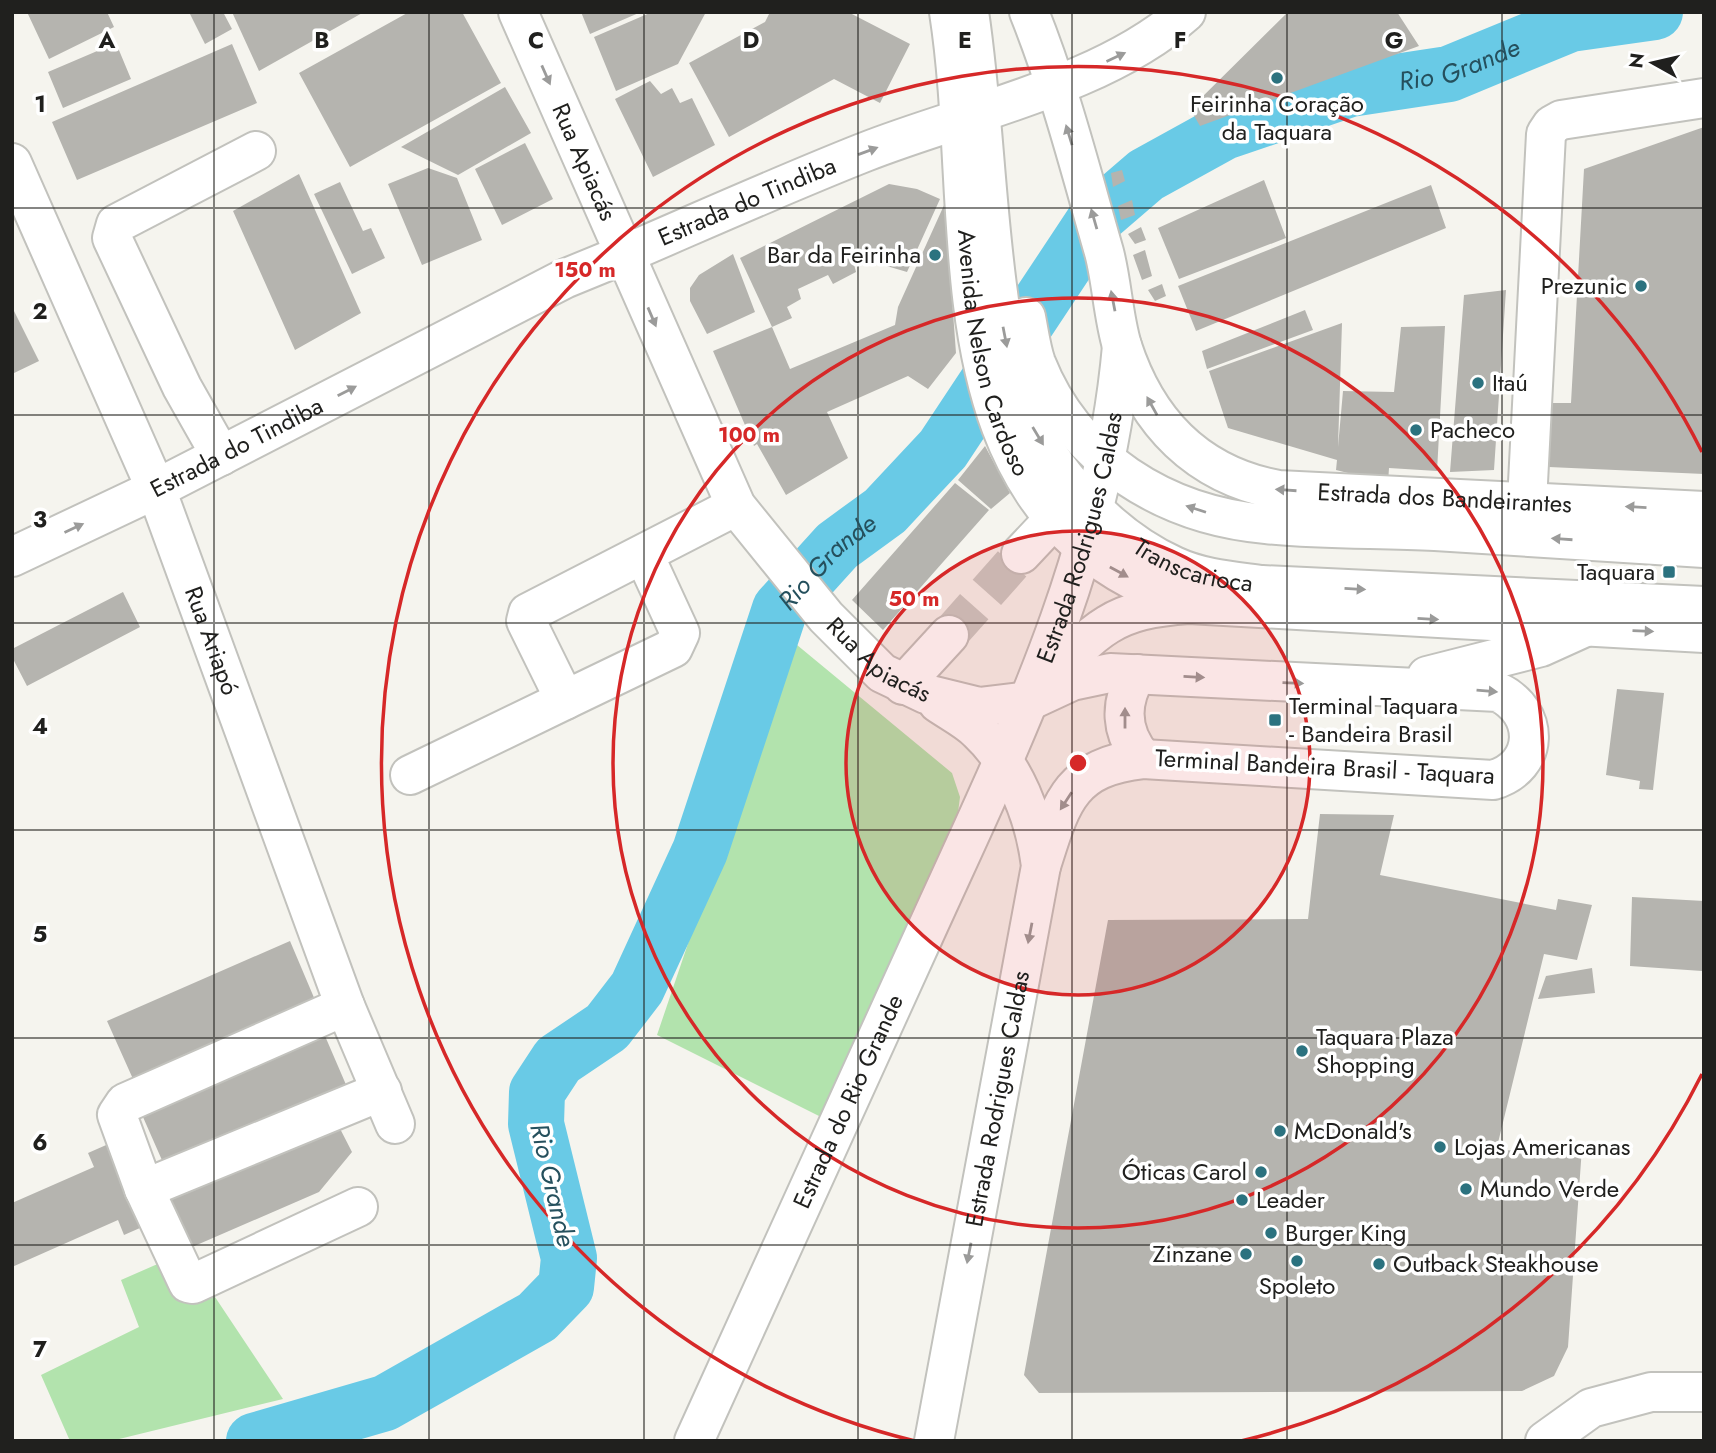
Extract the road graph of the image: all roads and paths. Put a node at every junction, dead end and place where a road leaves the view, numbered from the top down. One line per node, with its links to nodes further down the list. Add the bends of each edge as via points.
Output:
1 (518, 12): 12 (main road, Rua Apiacás, one-way to 12)
2 (949, 12): 9 (main road, Avenida Nelson Cardoso)
3 (969, 12): 9 (main road, Transcarioca)
4 (991, 12): 9 (main road, Transcarioca)
5 (1029, 12): 7 (main road)
6 (1185, 12): 7 (main road, Estrada do Tindiba, one-way to 6, via 1141,45)
7 (1055, 86): 9 (main road, Estrada do Tindiba); 13 (main road, one-way to 7, via 1104,255)
8 (1704, 98): 18 (main road, via 1561,120 1546,134)
9 (981, 113): 12 (main road, Estrada do Tindiba, one-way to 9, via 867,151); 14 (main road, Transcarioca); 22 (main road, Avenida Nelson Cardoso, via 975,334 1000,429 1013,460)
10 (256, 151): 15 (main road, via 116,224 111,232 182,387)
11 (12, 163): 17 (main road, Rua Ariapó)
12 (625, 254): 15 (main road, Estrada do Tindiba, one-way to 12, via 564,279); 19 (main road, Rua Apiacás, one-way to 19)
13 (1122, 346): 16 (main road, Estrada Rodrigues Caldas); 18 (main road, Estrada dos Bandeirantes, one-way to 13, via 1278,490 1218,473 1158,418)
14 (1024, 368): 16 (main road, Transcarioca, via 1084,443); 20 (main road, Transcarioca, one-way to 20, via 1035,433)
15 (221, 456): 17 (main road, Estrada do Tindiba)
16 (1107, 462): 20 (main road, Estrada Rodrigues Caldas); 24 (main road, Transcarioca, one-way to 16, via 1264,524 1216,515 1173,500 1131,480)
17 (156, 489): 27 (main road, Estrada do Tindiba, one-way to 17); 42 (main road, Rua Ariapó)
18 (1527, 502): 21 (main road, Estrada dos Bandeirantes, one-way to 18)
19 (736, 506): 26 (main road); 35 (main road, Rua Apiacás, via 826,617 882,673)
20 (1095, 508): 23 (main road, Estrada Rodrigues Caldas); 29 (main road, Transcarioca, one-way to 29, via 1126,537 1173,566 1209,578 1262,585)
21 (1704, 511)
22 (1053, 520): 23 (main road, Avenida Nelson Cardoso); 25 (main road)
23 (1084, 548): 28 (main road, Avenida Nelson Cardoso, one-way to 28, via 1155,592); 37 (main road, Estrada Rodrigues Caldas)
24 (1704, 548)
25 (1021, 554)
26 (644, 555): 36 (main road, via 680,633 678,642); 36 (main road, via 528,613 526,621)
27 (12, 557)
28 (1189, 604): 30 (main road, one-way to 30); 37 (main road, via 1150,606 1120,616 1074,653)
29 (1704, 606)
30 (1583, 628): 31 (main road, one-way to 31); 34 (main road, Terminal Bandeira Brasil - Taquara, via 1541,647)
31 (1704, 633)
32 (949, 635): 35 (main road)
33 (1137, 674): 34 (main road, Terminal Bandeira Brasil - Taquara, one-way to 34); 37 (main road, Terminal Bandeira Brasil - Taquara, via 1110,673 1072,681); 38 (main road, Terminal Bandeira Brasil - Taquara, one-way to 33, via 1125,732 1130,685)
34 (1395, 685): 38 (main road, Terminal Bandeira Brasil - Taquara, one-way to 38, via 1498,691 1514,699 1525,713 1529,730 1522,763 1509,775 1493,780)
35 (914, 690): 37 (main road, Rua Apiacás, via 979,707); 39 (main road, Estrada Rodrigues Caldas, via 978,730)
36 (565, 700): 40 (main road)
37 (1029, 701): 39 (main road, Estrada Rodrigues Caldas)
38 (1143, 759): 41 (main road, Terminal Bandeira Brasil - Taquara, one-way to 41, via 1117,762 1076,786 1060,807)
39 (1004, 764): 41 (main road, Estrada Rodrigues Caldas, via 1032,819); 46 (main road, Estrada do Rio Grande)
40 (410, 775)
41 (1041, 866): 47 (main road, Estrada Rodrigues Caldas, one-way to 47)
42 (345, 1006): 43 (main road, via 119,1108 117,1115); 43 (main road, Rua Ariapó, via 389,1108)
43 (144, 1189): 44 (main road, via 184,1280 193,1284)
44 (358, 1207)
45 (1704, 1392): 48 (main road, via 1651,1392 1591,1408)
46 (694, 1441)
47 (934, 1441)
48 (1545, 1441)

